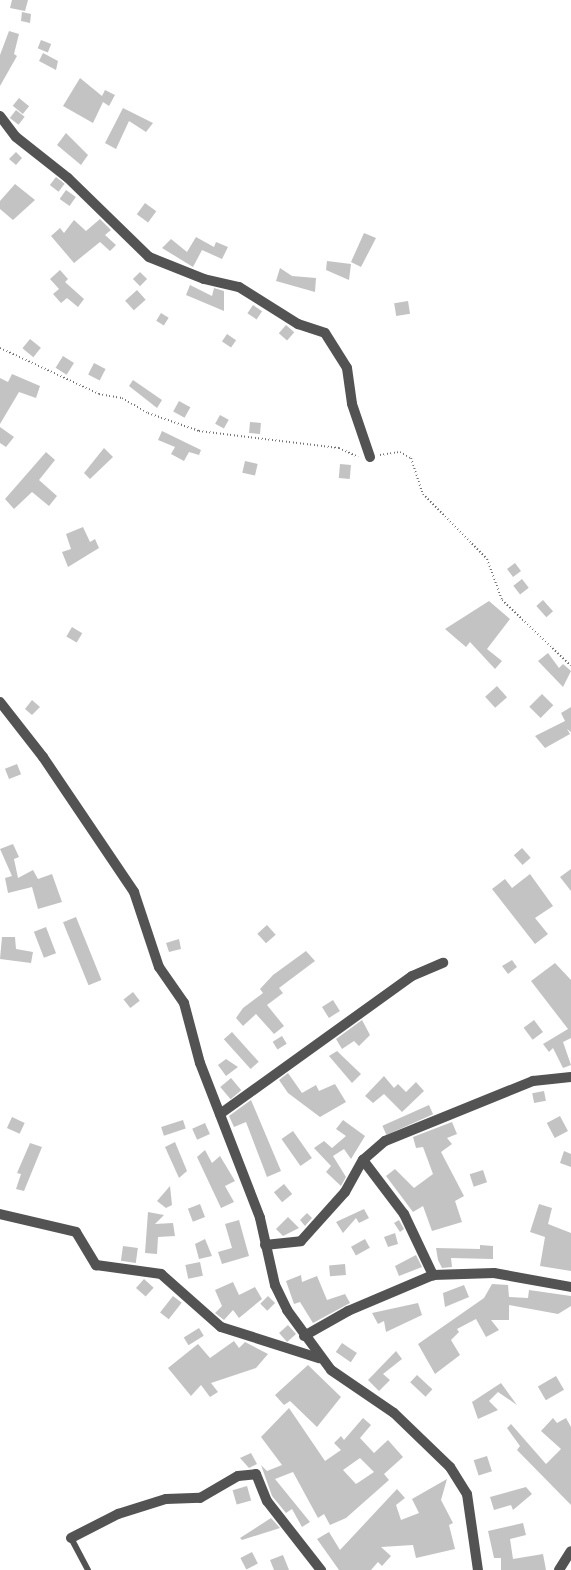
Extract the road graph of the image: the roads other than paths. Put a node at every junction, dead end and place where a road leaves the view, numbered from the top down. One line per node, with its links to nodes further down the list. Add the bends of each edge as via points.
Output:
1 (0, 116): 2 (street, via 16,137 68,178 149,257 204,279 239,287 299,325 325,332 347,368 352,404)
2 (370, 457)
3 (0, 702): 6 (street, via 43,757 134,892 159,967 184,1003)
4 (443, 963): 6 (street, via 412,976)
5 (571, 1077): 7 (street, via 533,1082 385,1142)
6 (220, 1114): 9 (street, via 260,1218)
7 (363, 1160): 9 (street, via 345,1192 301,1241); 10 (street, via 404,1214)
8 (0, 1214): 13 (street, via 76,1232 96,1265 161,1274 221,1327)
9 (265, 1245): 12 (street, via 275,1285)
10 (433, 1275): 11 (street, via 494,1273); 12 (street, via 348,1311)
11 (571, 1287)
12 (304, 1336): 13 (street)
13 (319, 1358): 18 (street, via 412,1429 450,1467 466,1494)
14 (70, 1538): 16 (lane); 17 (street, via 118,1514 166,1499 200,1498 238,1476 256,1474 267,1501)
15 (571, 1551): 19 (street)
16 (88, 1570)
17 (321, 1570)
18 (478, 1570)
19 (558, 1570)

